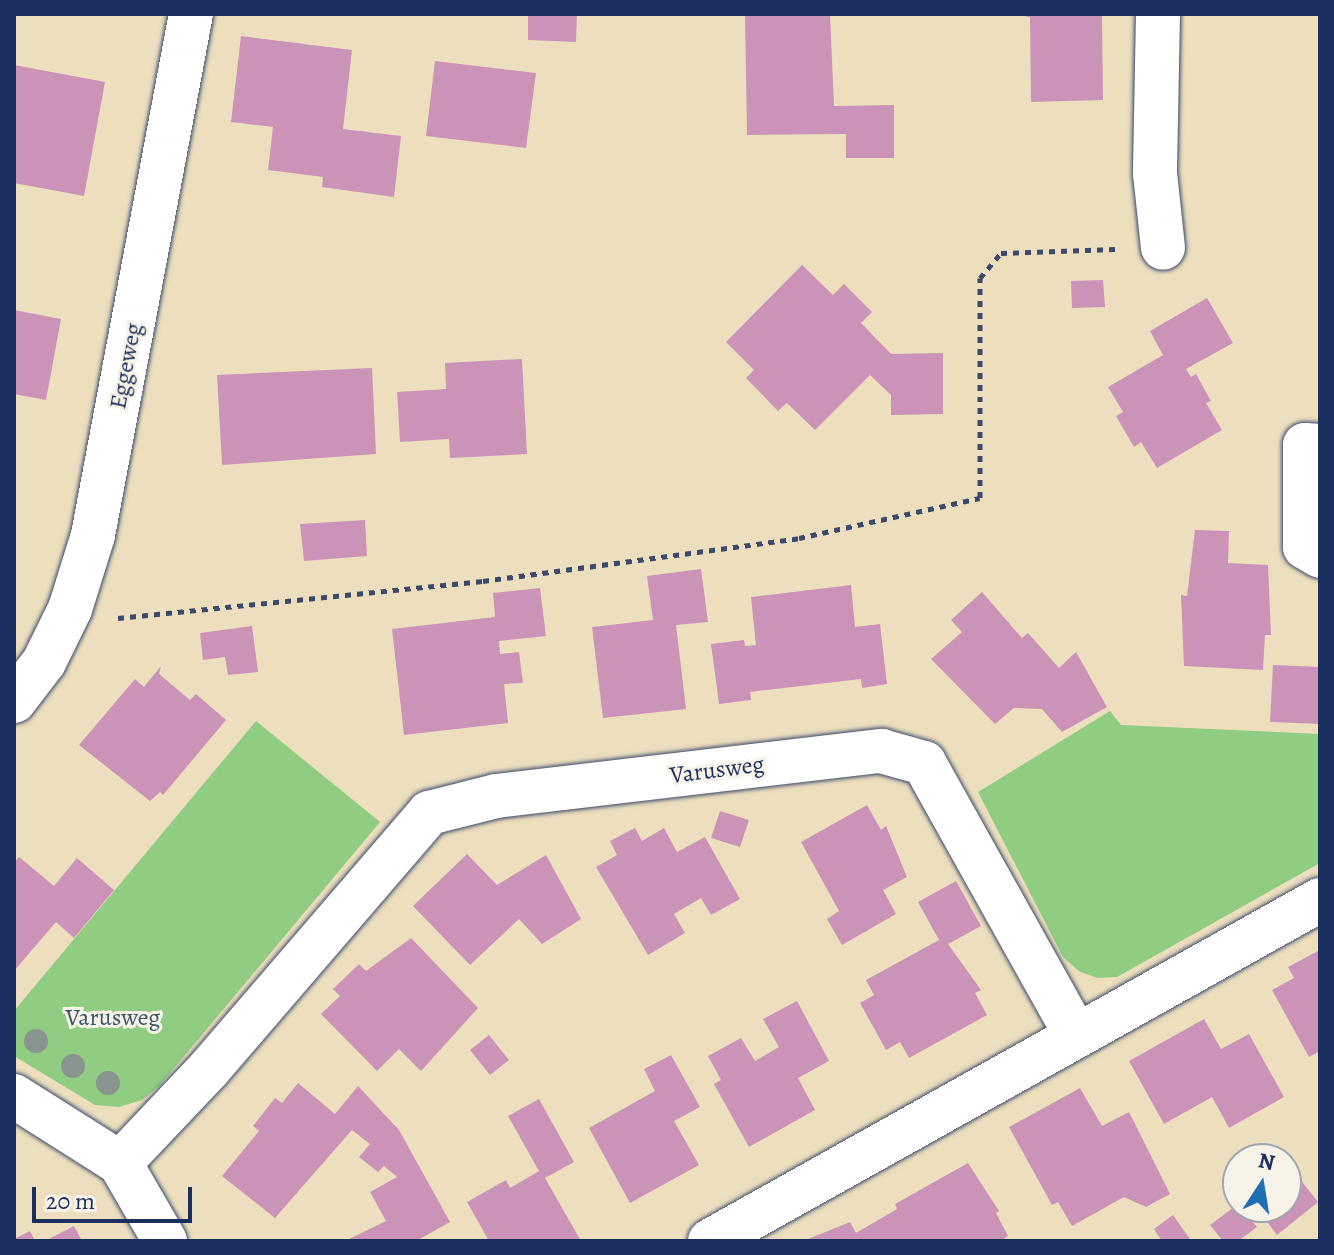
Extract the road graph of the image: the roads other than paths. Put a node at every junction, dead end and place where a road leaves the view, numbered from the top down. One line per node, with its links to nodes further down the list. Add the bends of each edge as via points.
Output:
1 (191, 14): 6 (street, Eggeweg, via 93,535 70,609 44,662)
2 (1158, 14): 3 (street, via 1155,173)
3 (1163, 248)
4 (1320, 446): 5 (street, via 1305,445 1305,547)
5 (1320, 556)
6 (14, 701)
7 (1320, 900): 8 (street)
8 (1075, 1033): 10 (street, Varusweg, via 924,763 881,751 496,796 429,813 209,1069); 12 (street)
9 (14, 1096): 10 (street)
10 (120, 1163): 11 (street)
11 (165, 1241)
12 (710, 1241)

